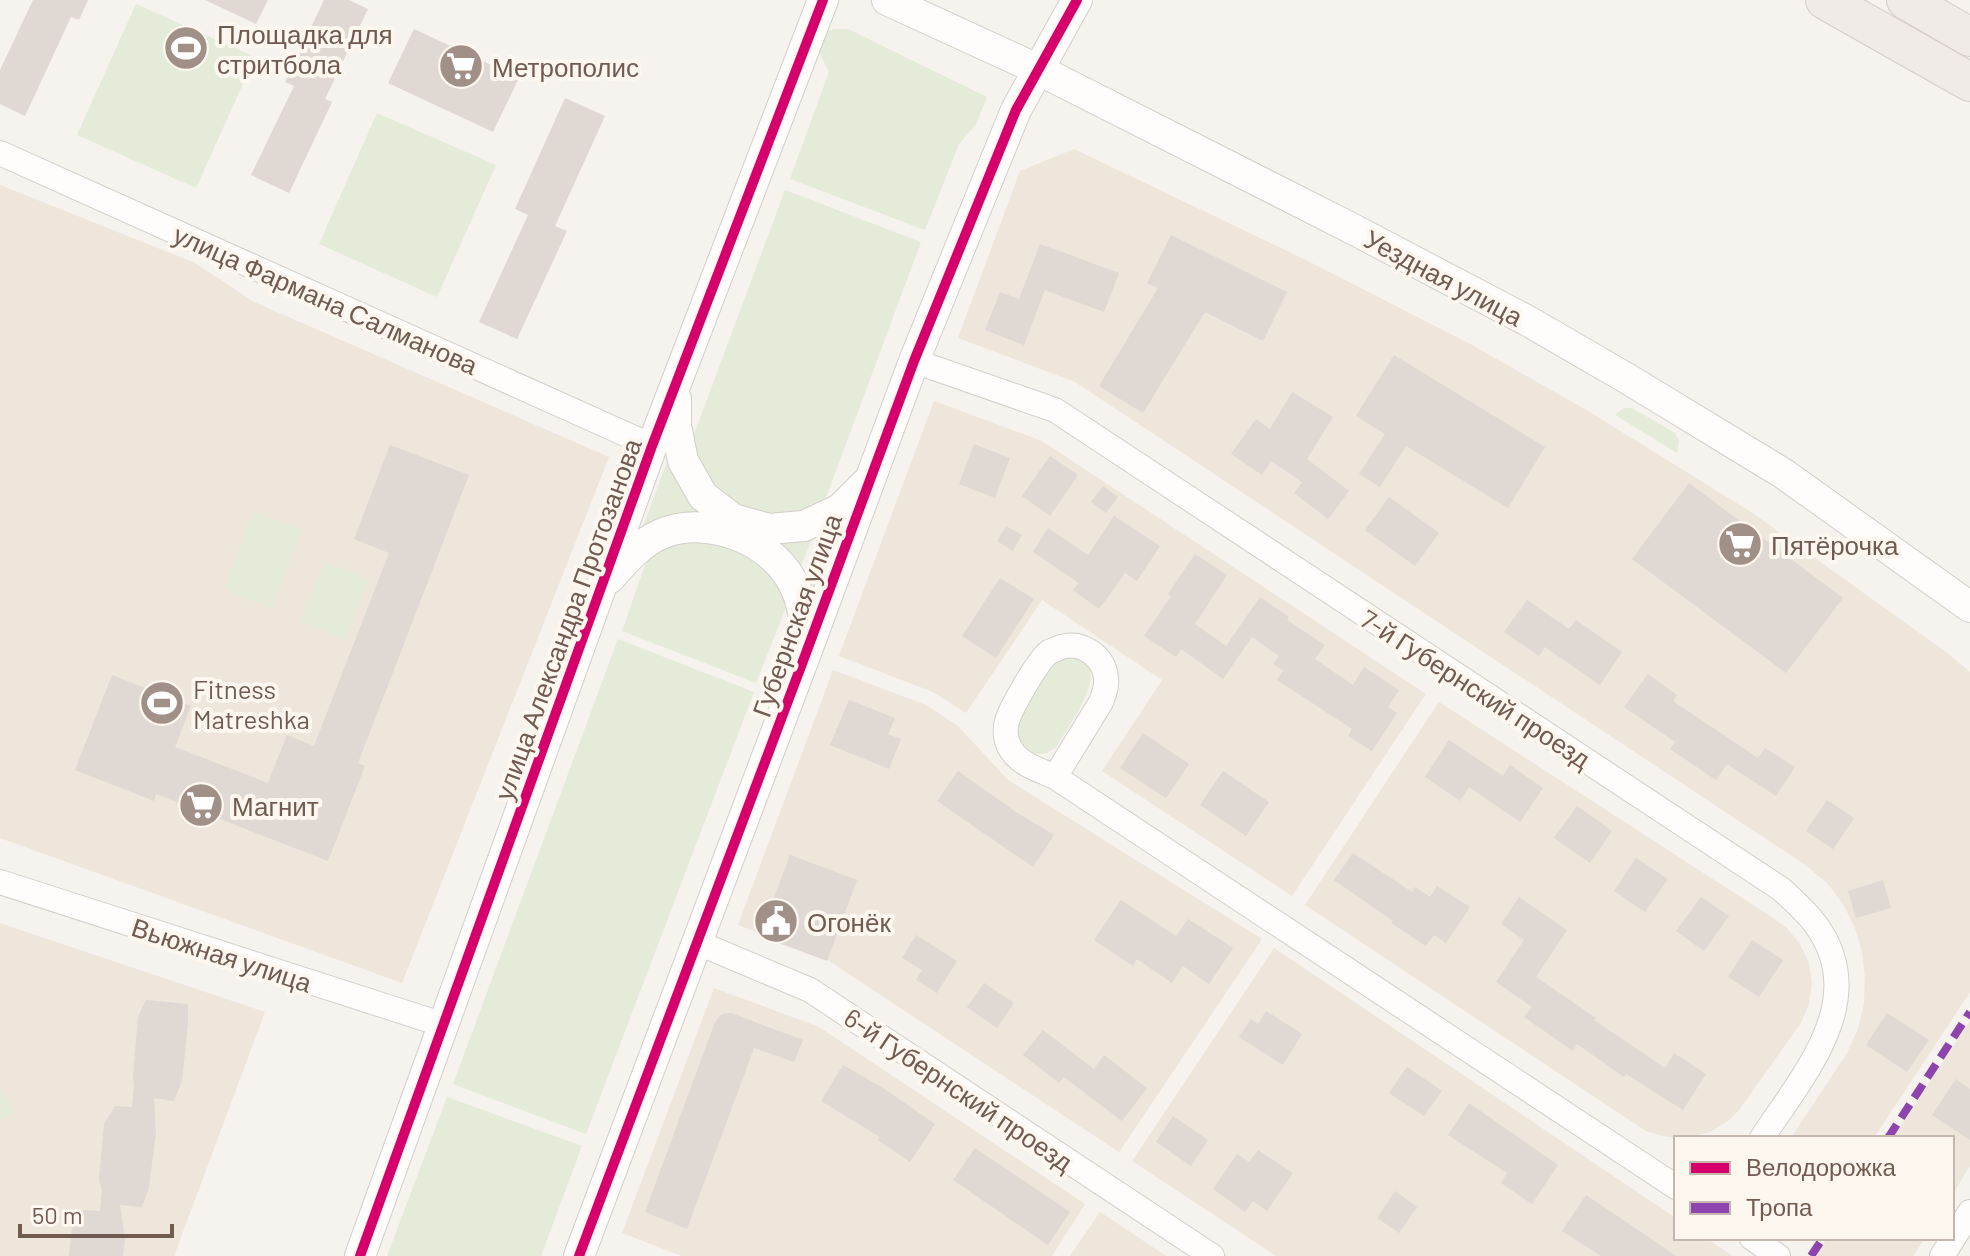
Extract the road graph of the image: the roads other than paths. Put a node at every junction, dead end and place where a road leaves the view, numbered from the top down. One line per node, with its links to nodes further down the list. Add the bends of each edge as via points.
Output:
1 (823, 0): 13 (street, улица Александра Протозанова)
2 (887, 0): 8 (street, Уездная улица)
3 (1077, 0): 8 (street, Губернская улица)
4 (1825, 0): 6 (highway)
5 (1906, 0): 7 (highway)
6 (1879, 31): 9 (highway); 10 (highway)
7 (1964, 34)
8 (1037, 69): 12 (street, Губернская улица); 17 (street, Уездная улица, via 1528,321 1784,474)
9 (1970, 82)
10 (1970, 101)
11 (0, 153): 14 (street, улица Фармана Салманова)
12 (914, 361): 15 (street, Губернская улица); 23 (street, 7-й Губернский проезд, via 1055,410 1792,899 1828,946 1835,1010 1817,1053)
13 (676, 385): 14 (street, улица Александра Протозанова); 15 (street, via 683,461 703,496 733,519 769,529 804,526 840,509)
14 (652, 446): 16 (street, улица Александра Протозанова)
15 (871, 479): 18 (street, Губернская улица)
16 (603, 585): 18 (street, via 633,552 661,534 696,527 726,532 754,543 781,563 805,616); 22 (street, улица Александра Протозанова)
17 (1970, 607)
18 (806, 653): 21 (street, Губернская улица)
19 (1055, 777): 19 (street, via 1106,689 1101,662 1077,646 1050,651 1006,723 1011,751); 24 (street)
20 (0, 882): 22 (street, Вьюжная улица)
21 (696, 942): 29 (street, Губернская улица); 30 (street, 6-й Губернский проезд, via 810,990)
22 (444, 1025): 28 (street, улица Александра Протозанова)
23 (1763, 1136)
24 (1674, 1186)
25 (1970, 1212): 26 (street)
26 (1954, 1237)
27 (1755, 1240): 31 (street)
28 (360, 1256)
29 (579, 1256)
30 (1212, 1256)
31 (1778, 1256)

